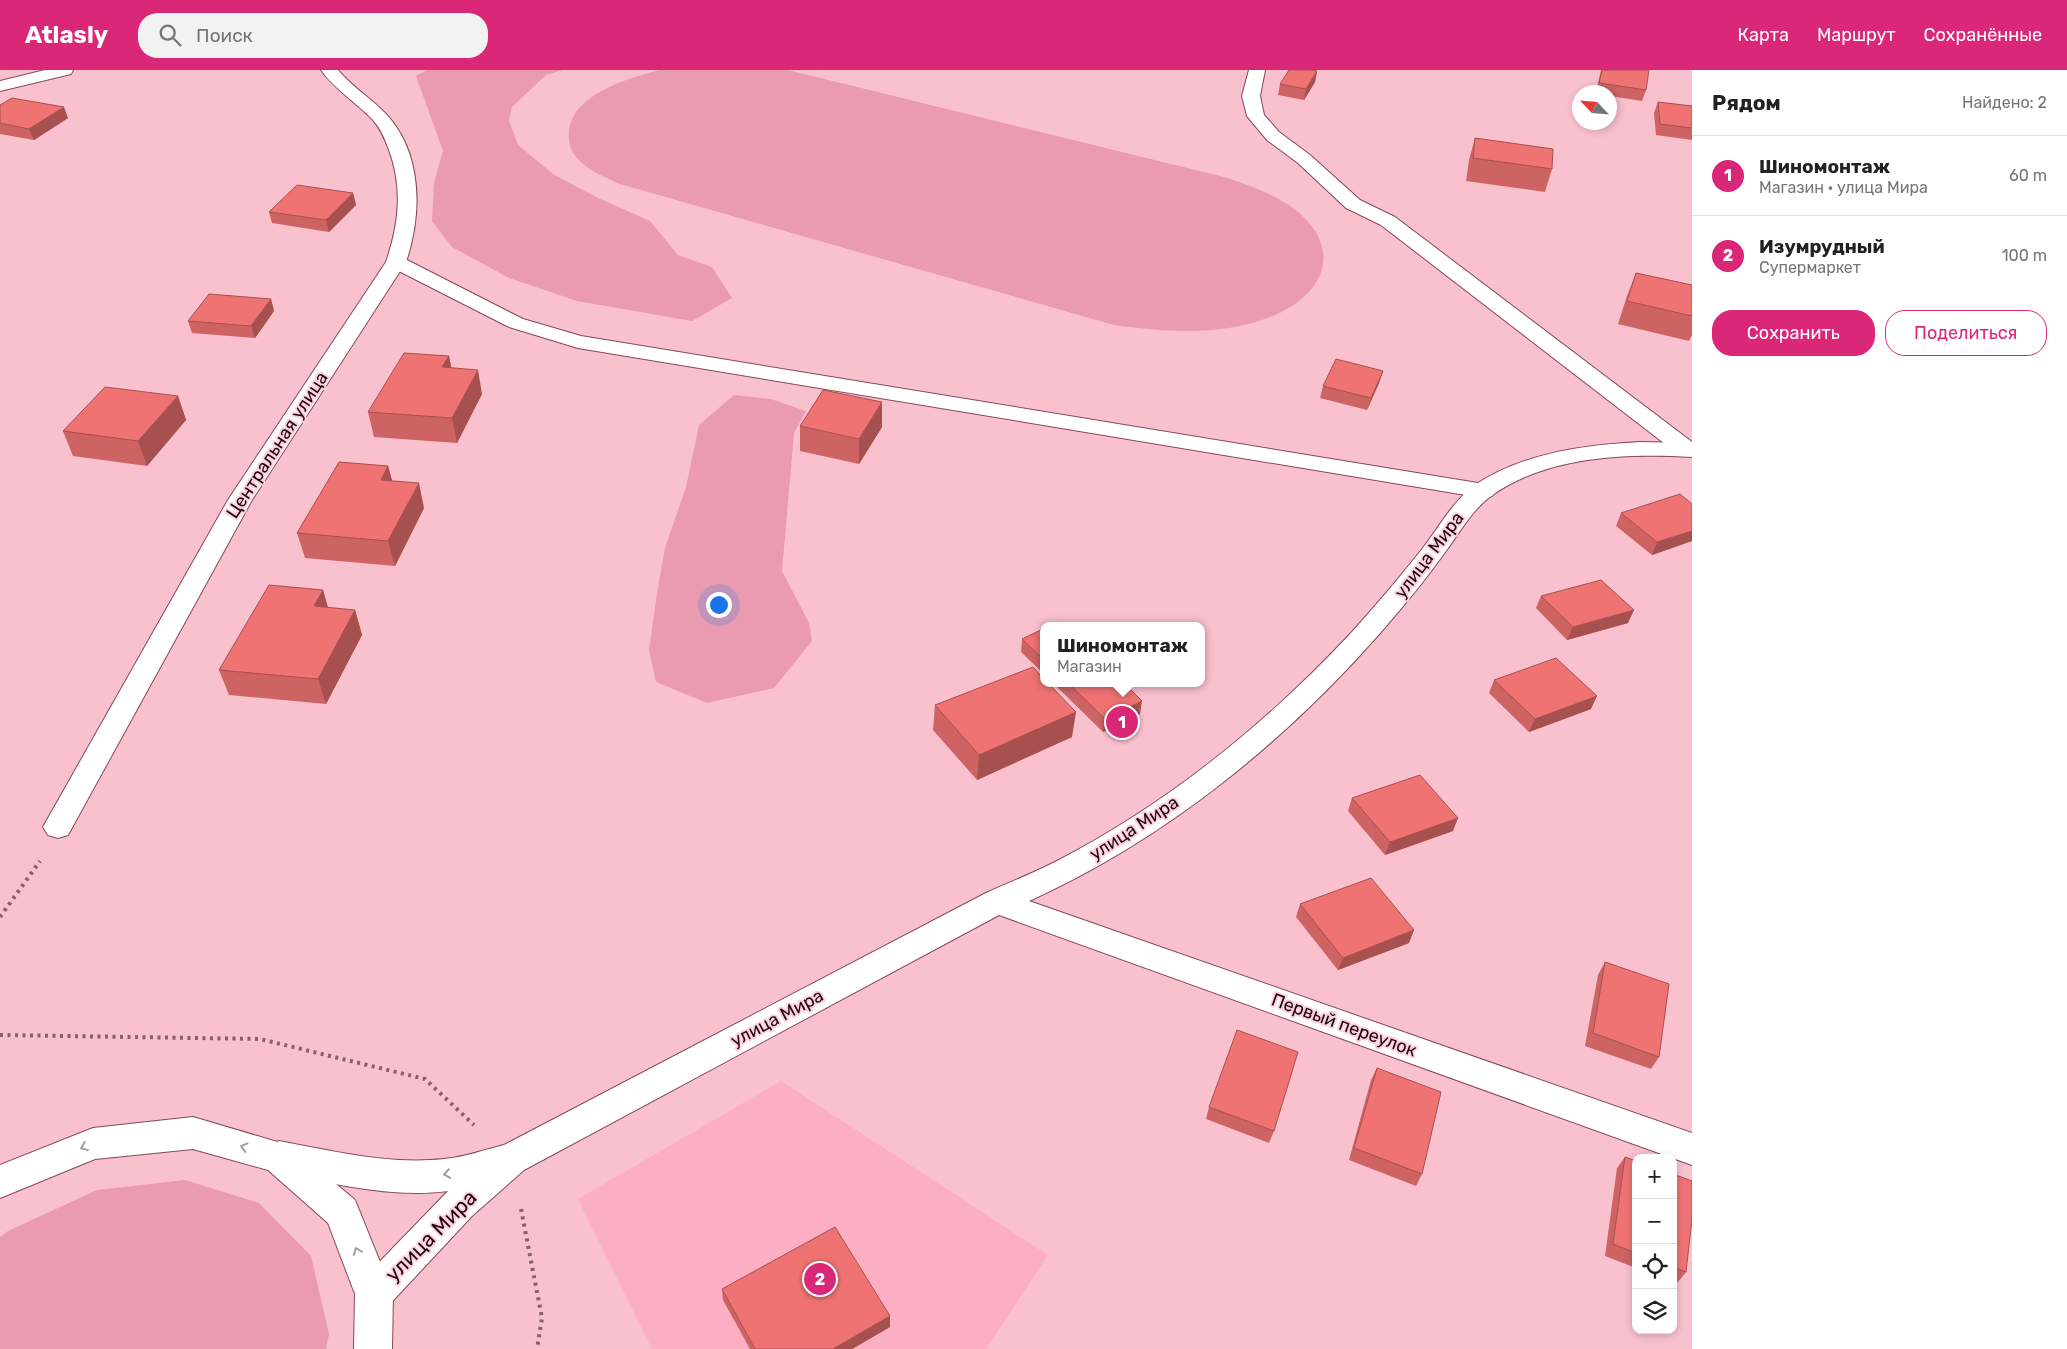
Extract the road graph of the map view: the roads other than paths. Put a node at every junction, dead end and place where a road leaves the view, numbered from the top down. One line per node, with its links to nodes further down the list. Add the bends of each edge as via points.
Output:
1 (65, 70): 4 (street)
2 (329, 70): 5 (street, Центральная улица, via 388,126 401,157 409,191 409,216)
3 (1257, 70): 6 (street, via 1250,96 1256,116 1273,136 1304,159 1353,204 1388,221)
4 (0, 86)
5 (396, 262): 7 (street, via 516,323 578,342); 8 (street, Центральная улица, via 240,500)
6 (1689, 449): 7 (street, улица Мира, via 1619,449 1569,456 1522,471)
7 (1484, 491): 9 (street, улица Мира, via 1457,515 1434,551 1392,604 1276,724 1213,775 1144,824 1068,869)
8 (58, 827)
9 (997, 902): 10 (street, Первый переулок); 12 (street, улица Мира)
10 (1692, 1149)
11 (279, 1157): 12 (street, улица Мира, one-way to 11, via 446,1175 406,1176 362,1173); 13 (street, улица Мира, one-way to 13, via 193,1133 93,1144); 14 (street, one-way to 11, via 342,1212)
12 (512, 1159): 14 (street, улица Мира, via 458,1204)
13 (1, 1180)
14 (374, 1294): 15 (street)
15 (374, 1349)

